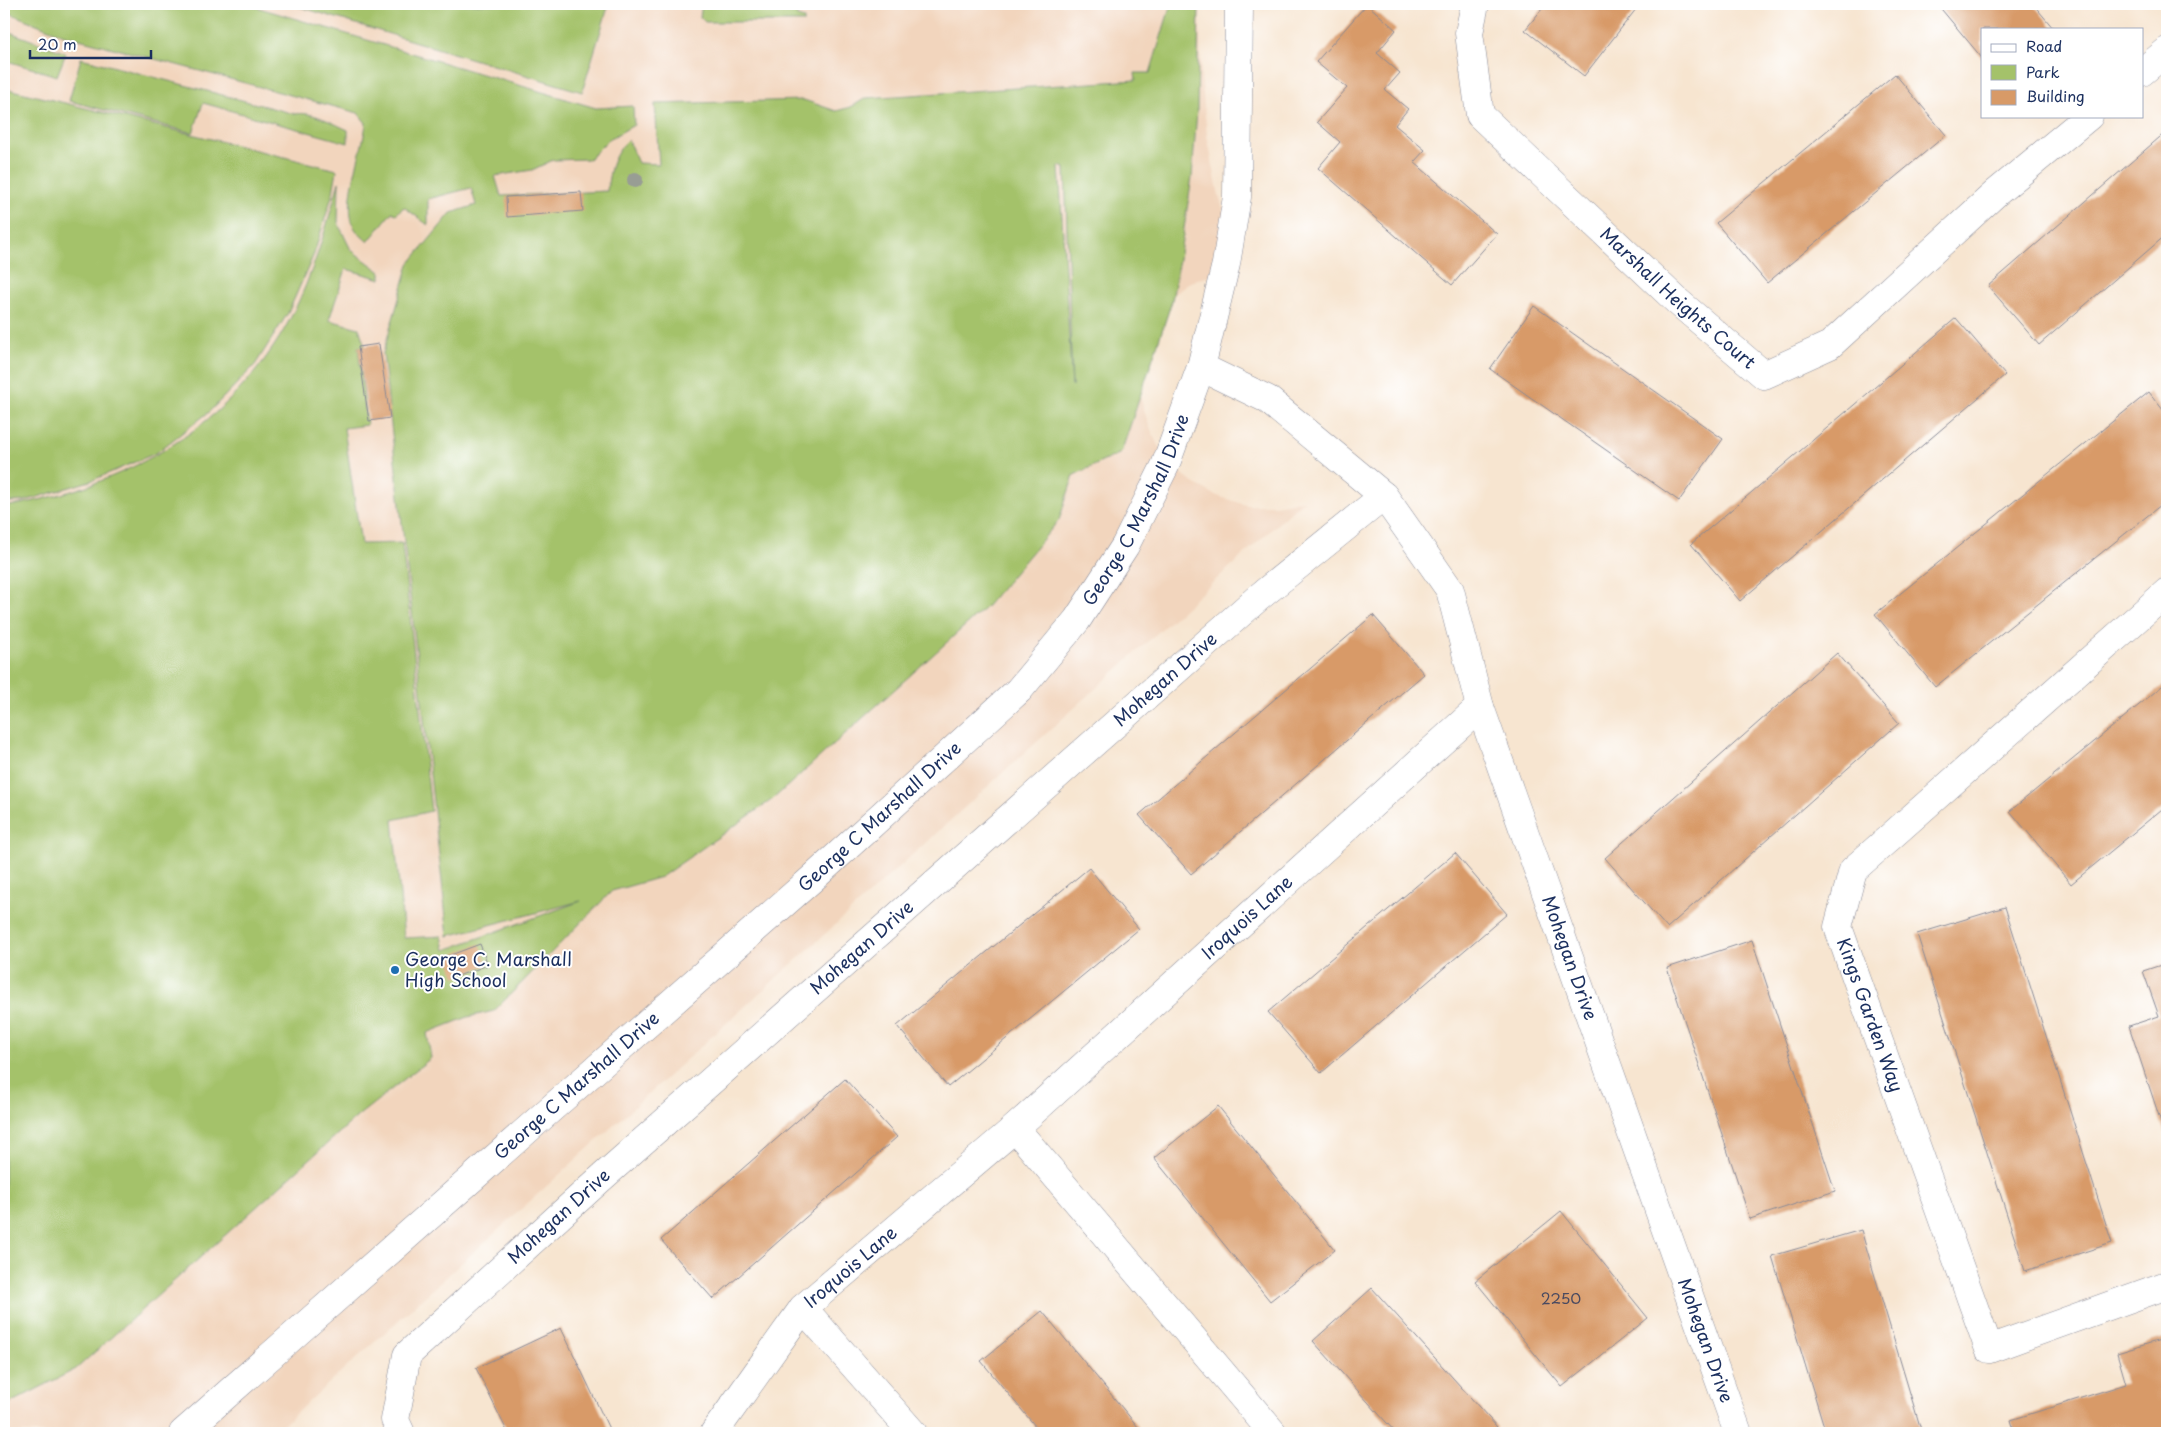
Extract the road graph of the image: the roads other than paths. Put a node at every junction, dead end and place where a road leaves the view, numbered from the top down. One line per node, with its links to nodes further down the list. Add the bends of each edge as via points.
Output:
1 (1239, 4): 6 (street, George C Marshall Drive, via 1237,197 1226,264)
2 (1475, 4): 5 (street, Marshall Heights Court, via 1469,33 1480,114 1677,301 1764,376 1830,344 1996,193)
3 (2167, 52): 4 (street)
4 (2144, 70)
5 (2087, 118)
6 (1201, 367): 7 (street, Mohegan Drive, via 1267,399); 13 (street, George C Marshall Drive, via 1165,466 1125,546 1077,620 1019,690 813,878)
7 (1384, 496): 9 (street, Mohegan Drive, via 1450,590); 14 (street, Mohegan Drive, via 1259,597 605,1174 407,1355 394,1420)
8 (2167, 592): 11 (street, Kings Garden Way, via 1853,870 1838,927 1989,1348)
9 (1480, 707): 10 (street, Iroquois Lane); 18 (street, Mohegan Drive)
10 (1015, 1128): 12 (street, Iroquois Lane); 17 (street)
11 (2167, 1285)
12 (803, 1308): 15 (street, Iroquois Lane); 16 (street)
13 (183, 1433)
14 (401, 1433)
15 (714, 1433)
16 (913, 1433)
17 (1273, 1433)
18 (1738, 1433)

